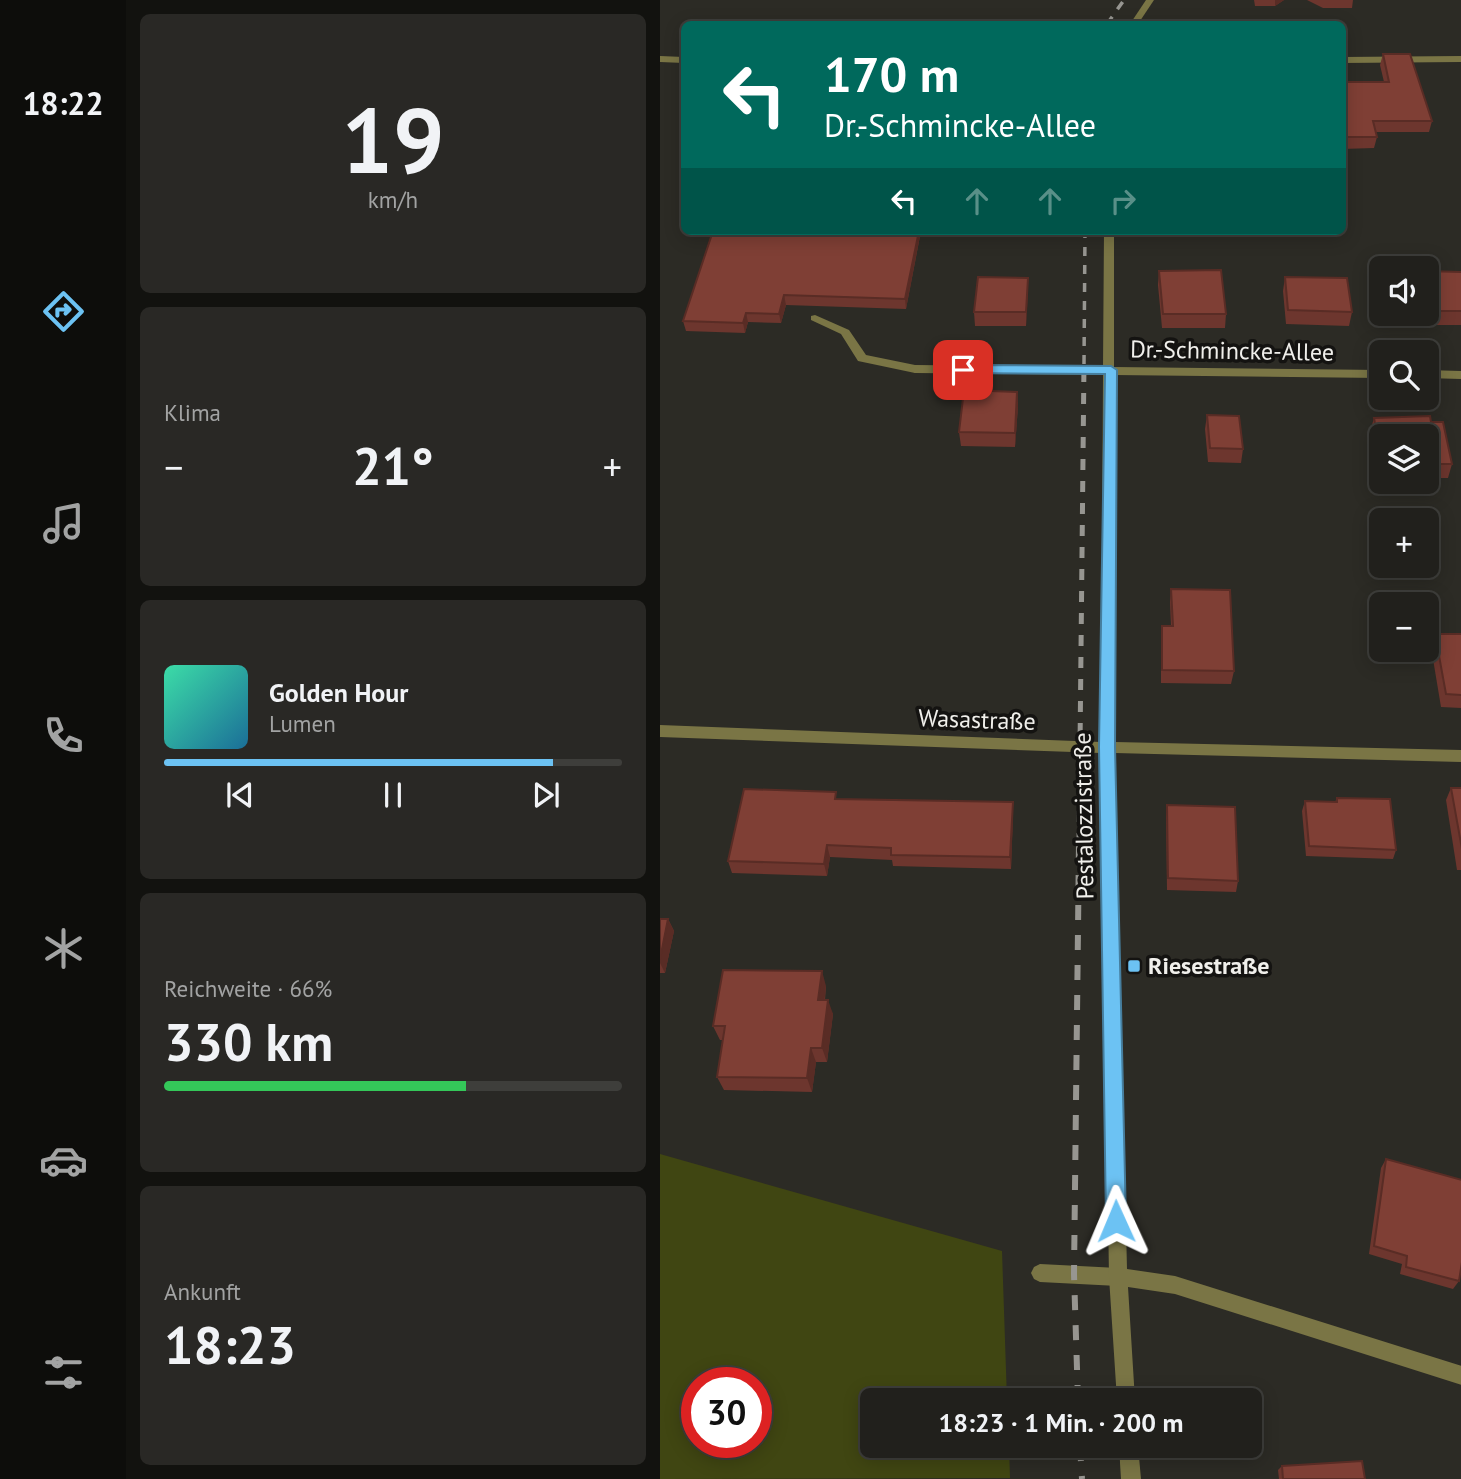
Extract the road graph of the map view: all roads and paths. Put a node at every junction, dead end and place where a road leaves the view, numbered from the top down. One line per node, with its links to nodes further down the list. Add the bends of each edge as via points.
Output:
1 (1150, 0): 2 (street)
2 (1136, 21)
3 (660, 59): 5 (street)
4 (1461, 59): 6 (street)
5 (681, 60)
6 (1346, 60)
7 (1109, 235): 9 (street, Pestalozzistraße)
8 (815, 318): 9 (street, Dr.-Schmincke-Allee, via 845,332 862,358 915,369)
9 (1111, 370): 10 (street, Dr.-Schmincke-Allee); 14 (street, Pestalozzistraße)
10 (1369, 374)
11 (1439, 374): 12 (street)
12 (1461, 374)
13 (660, 731): 14 (street, Wasastraße)
14 (1107, 747): 15 (street, Wasastraße); 17 (street, Pestalozzistraße)
15 (1461, 756)
16 (1040, 1273): 17 (street)
17 (1117, 1277): 18 (street, via 1175,1285); 19 (street, Pestalozzistraße)
18 (1461, 1376)
19 (1125, 1388)
20 (1130, 1458): 21 (street)
21 (1131, 1479)

